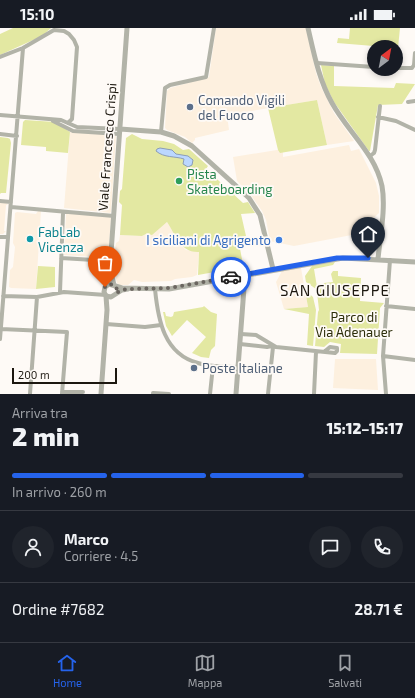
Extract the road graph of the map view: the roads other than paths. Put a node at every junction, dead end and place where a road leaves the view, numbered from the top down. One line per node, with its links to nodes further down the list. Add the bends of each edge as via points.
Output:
1 (127, 28): 20 (street, Viale Francesco Crispi)
2 (214, 28): 21 (street, via 206,77 165,88)
3 (308, 28): 8 (street)
4 (55, 29): 5 (street); 18 (street, via 69,34 77,47 72,120)
5 (23, 48): 7 (street); 15 (street)
6 (415, 53): 10 (street, via 412,68)
7 (0, 58)
8 (317, 63): 9 (street); 24 (street, via 325,91 332,104)
9 (367, 67)
10 (403, 68)
11 (415, 101): 12 (street)
12 (408, 102)
13 (380, 106): 16 (street)
14 (0, 115): 15 (street)
15 (17, 117): 17 (street); 23 (street)
16 (378, 117): 19 (street, via 396,121); 24 (street, via 375,150)
17 (61, 122): 18 (street); 20 (street, via 73,131)
18 (68, 123): 20 (street, via 77,127)
19 (415, 130)
20 (119, 132): 21 (street); 29 (street, Viale Francesco Crispi)
21 (161, 132): 38 (street, via 187,142 249,198 262,222)
22 (0, 134): 23 (street)
23 (17, 136): 26 (street)
24 (370, 156): 33 (street, via 379,176 383,198)
25 (0, 201): 26 (street)
26 (11, 202): 27 (street)
27 (11, 207): 28 (street); 31 (street)
28 (63, 212): 29 (street); 32 (street)
29 (114, 216): 35 (street, Viale Francesco Crispi)
30 (0, 237): 31 (street)
31 (8, 237): 47 (street)
32 (61, 258): 35 (street); 44 (street)
33 (378, 259): 34 (street); 38 (street, via 343,258)
34 (390, 260): 36 (street); 50 (street)
35 (110, 261): 37 (street, Viale Francesco Crispi)
36 (415, 262)
37 (110, 267): 40 (street, Viale Francesco Crispi); 41 (street, Viale Francesco Crispi)
38 (273, 269): 39 (street)
39 (245, 275): 43 (street); 57 (street)
40 (115, 286): 41 (street); 42 (street); 46 (street, Viale Francesco Crispi)
41 (106, 287): 45 (street); 48 (street, Viale Francesco Crispi)
42 (128, 289): 43 (street); 46 (street)
43 (155, 289): 54 (street)
44 (60, 292): 45 (street); 49 (street)
45 (92, 294): 48 (street)
46 (115, 295): 48 (street); 52 (street, Viale Francesco Crispi)
47 (3, 296): 49 (street); 55 (street)
48 (106, 296): 52 (street, Viale Francesco Crispi)
49 (37, 297): 56 (street)
50 (386, 306): 51 (street); 63 (street)
51 (415, 309)
52 (107, 310): 53 (street, Viale Francesco Crispi)
53 (106, 324): 54 (street, via 145,327); 71 (street, Viale Francesco Crispi)
54 (161, 325): 65 (street, via 177,353 186,359)
55 (1, 329): 56 (street); 58 (street)
56 (34, 330): 68 (street, via 67,332); 70 (street)
57 (241, 334): 59 (street); 60 (street, via 256,335)
58 (0, 339)
59 (240, 344): 60 (street); 66 (street)
60 (272, 346): 61 (street); 75 (street)
61 (316, 352): 62 (street); 76 (street)
62 (324, 352)
63 (383, 356): 64 (street); 77 (street)
64 (415, 360)
65 (213, 366): 66 (street); 73 (street)
66 (238, 367): 74 (street)
67 (83, 392): 68 (street)
68 (62, 393)
69 (153, 393): 72 (street)
70 (30, 394)
71 (101, 394)
72 (169, 394)
73 (210, 394)
74 (236, 394)
75 (268, 394)
76 (314, 394)
77 (386, 394)

